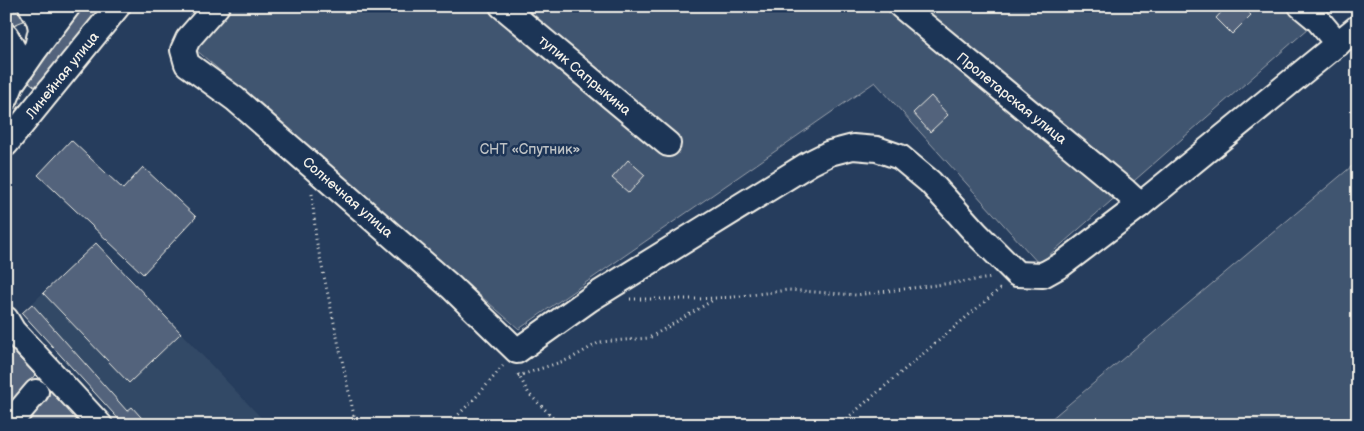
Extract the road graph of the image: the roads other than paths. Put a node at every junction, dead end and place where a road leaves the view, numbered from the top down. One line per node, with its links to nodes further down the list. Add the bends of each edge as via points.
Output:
1 (31, 6): 11 (street, via 41,29)
2 (68, 6): 11 (street)
3 (118, 6): 13 (street, Линейная улица)
4 (217, 6): 15 (street, Солнечная улица, via 188,39 183,50 187,64 235,100 309,164 510,344 590,299 810,163 853,147 877,149 900,157 930,182 1017,274 1043,275 1061,265)
5 (502, 6): 14 (street, тупик Сапрыкина)
6 (901, 6): 15 (street, Пролетарская улица)
7 (1309, 13): 10 (street)
8 (1358, 27): 10 (street)
9 (6, 36): 12 (street)
10 (1338, 44): 15 (street)
11 (37, 48): 12 (street)
12 (23, 67): 13 (street, via 12,83)
13 (8, 119)
14 (668, 144)
15 (1132, 198)
16 (6, 319): 19 (street, via 13,331)
17 (36, 392): 18 (street)
18 (8, 425)
19 (100, 425)

